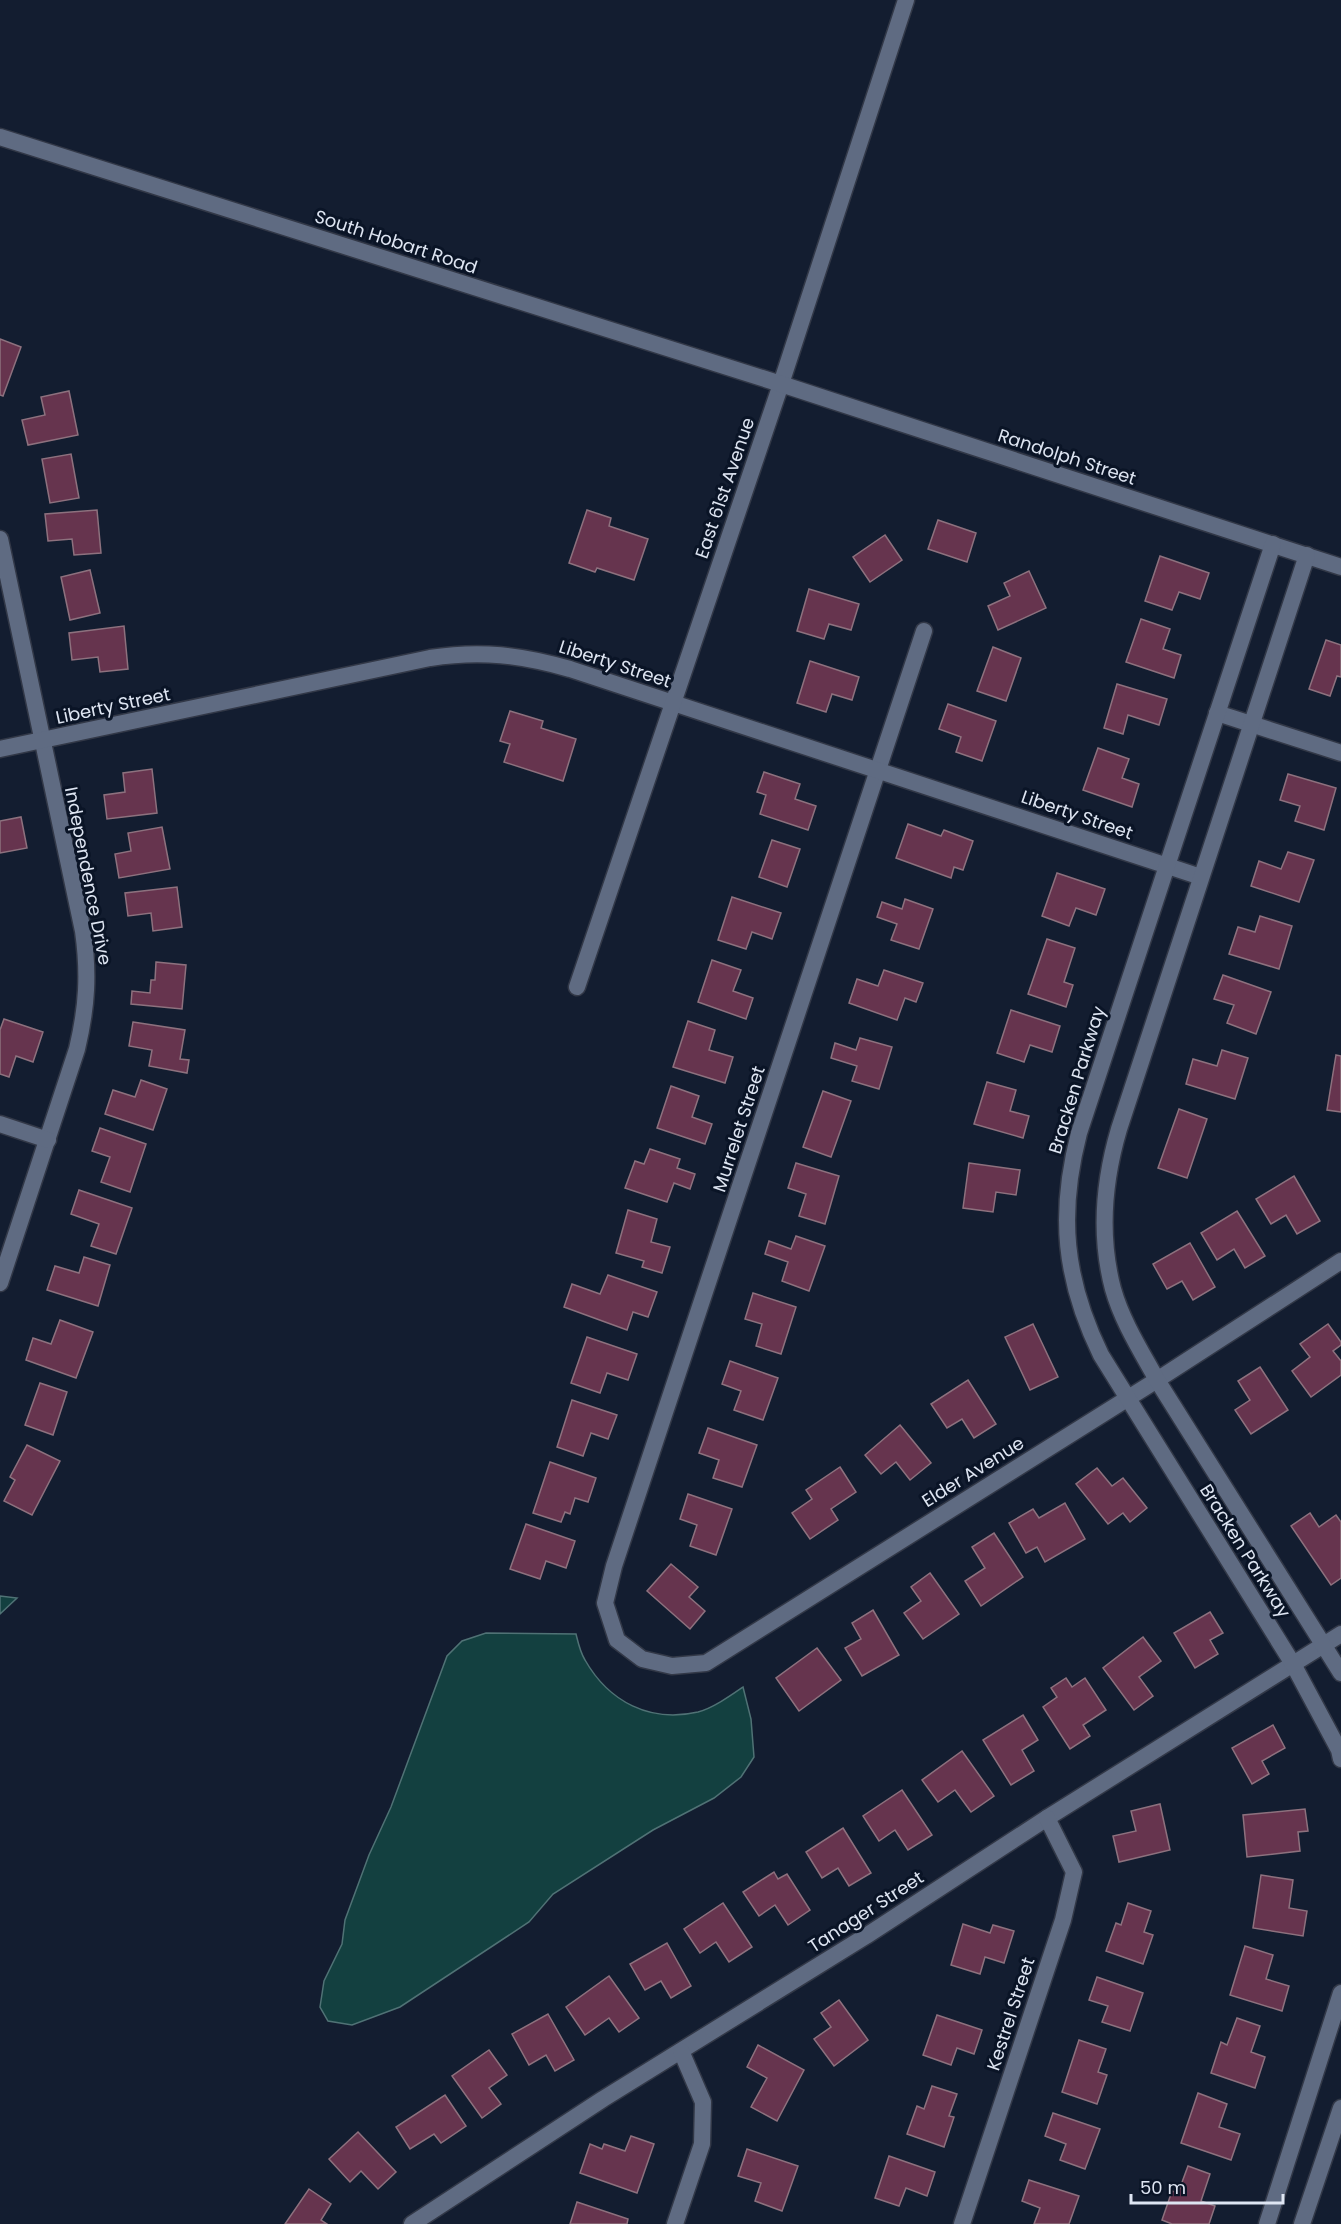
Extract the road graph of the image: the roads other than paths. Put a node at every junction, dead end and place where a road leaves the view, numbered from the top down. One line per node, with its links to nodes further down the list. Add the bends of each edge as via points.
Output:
1 (906, 0): 3 (street, East 61st Avenue)
2 (0, 137): 3 (street, South Hobart Road)
3 (781, 384): 5 (street, Randolph Street); 9 (street, East 61st Avenue)
4 (0, 539): 12 (street, Independence Drive)
5 (1273, 544): 6 (street, Randolph Street); 10 (street, Bracken Parkway)
6 (1307, 555): 7 (street, Randolph Street); 11 (street, Bracken Parkway)
7 (1341, 567)
8 (924, 631): 15 (street, Murrelet Street)
9 (672, 702): 12 (street, Liberty Street, via 538,660 457,654); 15 (street, Liberty Street); 18 (street, East 61st Avenue)
10 (1217, 713): 11 (street); 16 (street, Bracken Parkway)
11 (1251, 724): 14 (street); 17 (street, Bracken Parkway)
12 (42, 740): 13 (street, Liberty Street); 20 (street, Independence Drive, via 83,931 87,973 84,1021)
13 (0, 749)
14 (1341, 753)
15 (878, 769): 16 (street, Liberty Street); 26 (street, Murrelet Street, via 614,1566 605,1603)
16 (1166, 866): 17 (street, Liberty Street); 24 (street, Bracken Parkway, via 1079,1133 1068,1182 1066,1236 1079,1301 1101,1355)
17 (1201, 877): 23 (street, Bracken Parkway, via 1119,1129 1105,1204 1113,1289)
18 (577, 987)
19 (0, 1125): 20 (street)
20 (48, 1140): 22 (street, Independence Drive)
21 (1341, 1261): 23 (street, Elder Avenue)
22 (0, 1283)
23 (1157, 1380): 24 (street, Elder Avenue); 27 (street, Bracken Parkway)
24 (1126, 1398): 26 (street, Elder Avenue, via 706,1663 672,1666 642,1659); 28 (street, Bracken Parkway)
25 (1341, 1634): 27 (street, Tanager Street)
26 (617, 1640)
27 (1323, 1645): 28 (street, Tanager Street); 29 (street, Bracken Parkway)
28 (1293, 1664): 30 (street, Bracken Parkway); 31 (street, Tanager Street)
29 (1341, 1673)
30 (1341, 1759)
31 (1047, 1818): 33 (street, Tanager Street); 37 (street, Kestrel Street, via 1074,1872 1063,1920)
32 (1341, 1993): 38 (street)
33 (681, 2050): 35 (street, Tanager Street); 36 (street, via 703,2102 702,2144)
34 (1341, 2108): 39 (street)
35 (412, 2224)
36 (675, 2224)
37 (962, 2224)
38 (1267, 2224)
39 (1302, 2224)

